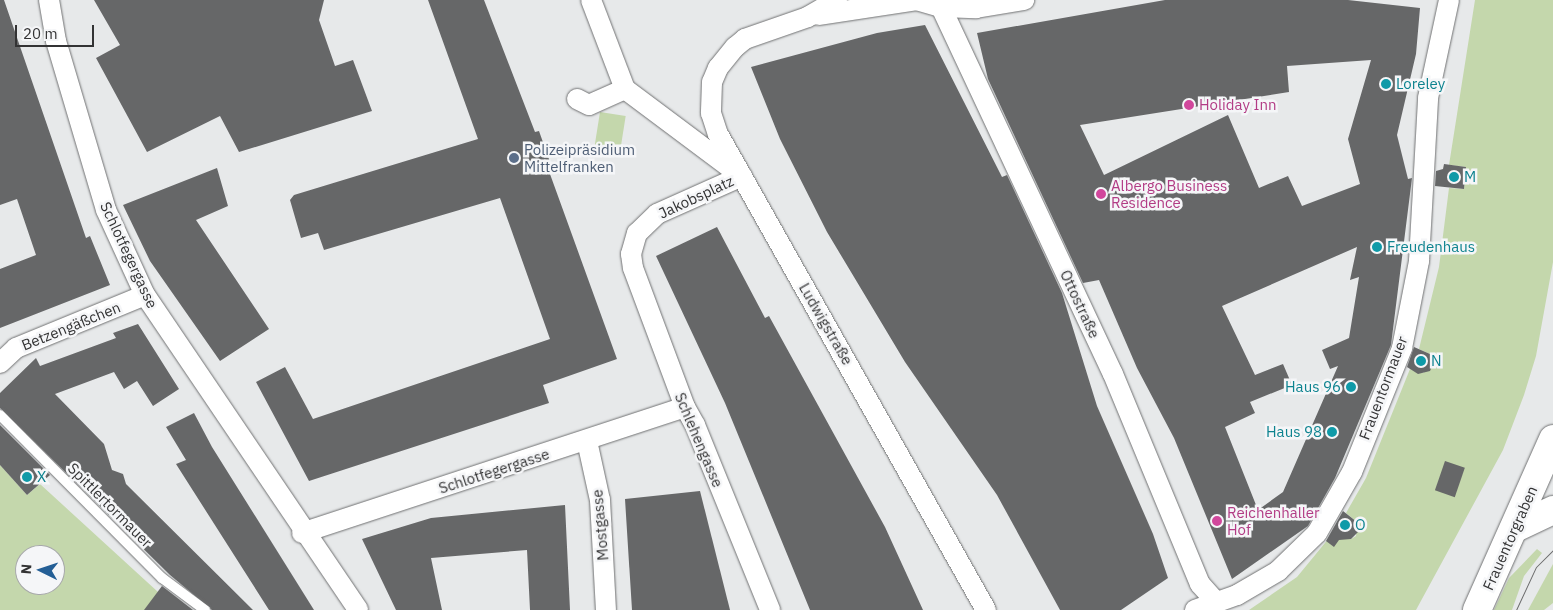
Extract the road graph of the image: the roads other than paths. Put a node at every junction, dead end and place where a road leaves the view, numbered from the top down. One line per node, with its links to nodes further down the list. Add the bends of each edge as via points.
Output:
1 (49, 0): 13 (street, Schlotfegergasse, via 56,41 106,210)
2 (591, 0): 9 (street)
3 (837, 0): 8 (street)
4 (916, 0): 7 (street); 8 (street)
5 (1024, 0): 7 (street, via 976,8)
6 (1449, 0): 23 (street, Frauentormauer, via 1428,98 1419,261 1402,348 1352,472 1317,533 1263,581)
7 (941, 7): 23 (street, Ottostraße, via 1113,374 1200,584)
8 (808, 17): 11 (street, Ludwigstraße, via 745,39 718,68 710,96 718,134)
9 (625, 90): 10 (street, via 589,105); 11 (street, Jakobsplatz)
10 (577, 99)
11 (742, 176): 12 (street, Jakobsplatz, via 646,222 632,244); 28 (street, Ludwigstraße)
12 (632, 268): 15 (street, Schlehengasse)
13 (145, 295): 14 (street, Betzengäßchen, via 16,348); 22 (street, Schlotfegergasse)
14 (0, 363)
15 (685, 408): 17 (street, Schlotfegergasse); 27 (street, Schlehengasse, via 695,425)
16 (0, 415): 24 (lane, Spittlertormauer, via 162,578)
17 (587, 442): 22 (street, Schlotfegergasse); 26 (street, Mostgasse, via 600,500)
18 (1551, 445): 19 (main road); 21 (main road, Frauentorgraben)
19 (1553, 483)
20 (1553, 510): 21 (main road)
21 (1515, 528): 30 (main road, Frauentorgraben)
22 (302, 533): 25 (street, Schlotfegergasse)
23 (1216, 602): 29 (street, Frauentormauer)
24 (205, 610)
25 (358, 610)
26 (606, 610)
27 (770, 610)
28 (986, 610)
29 (1195, 610)
30 (1477, 610)

